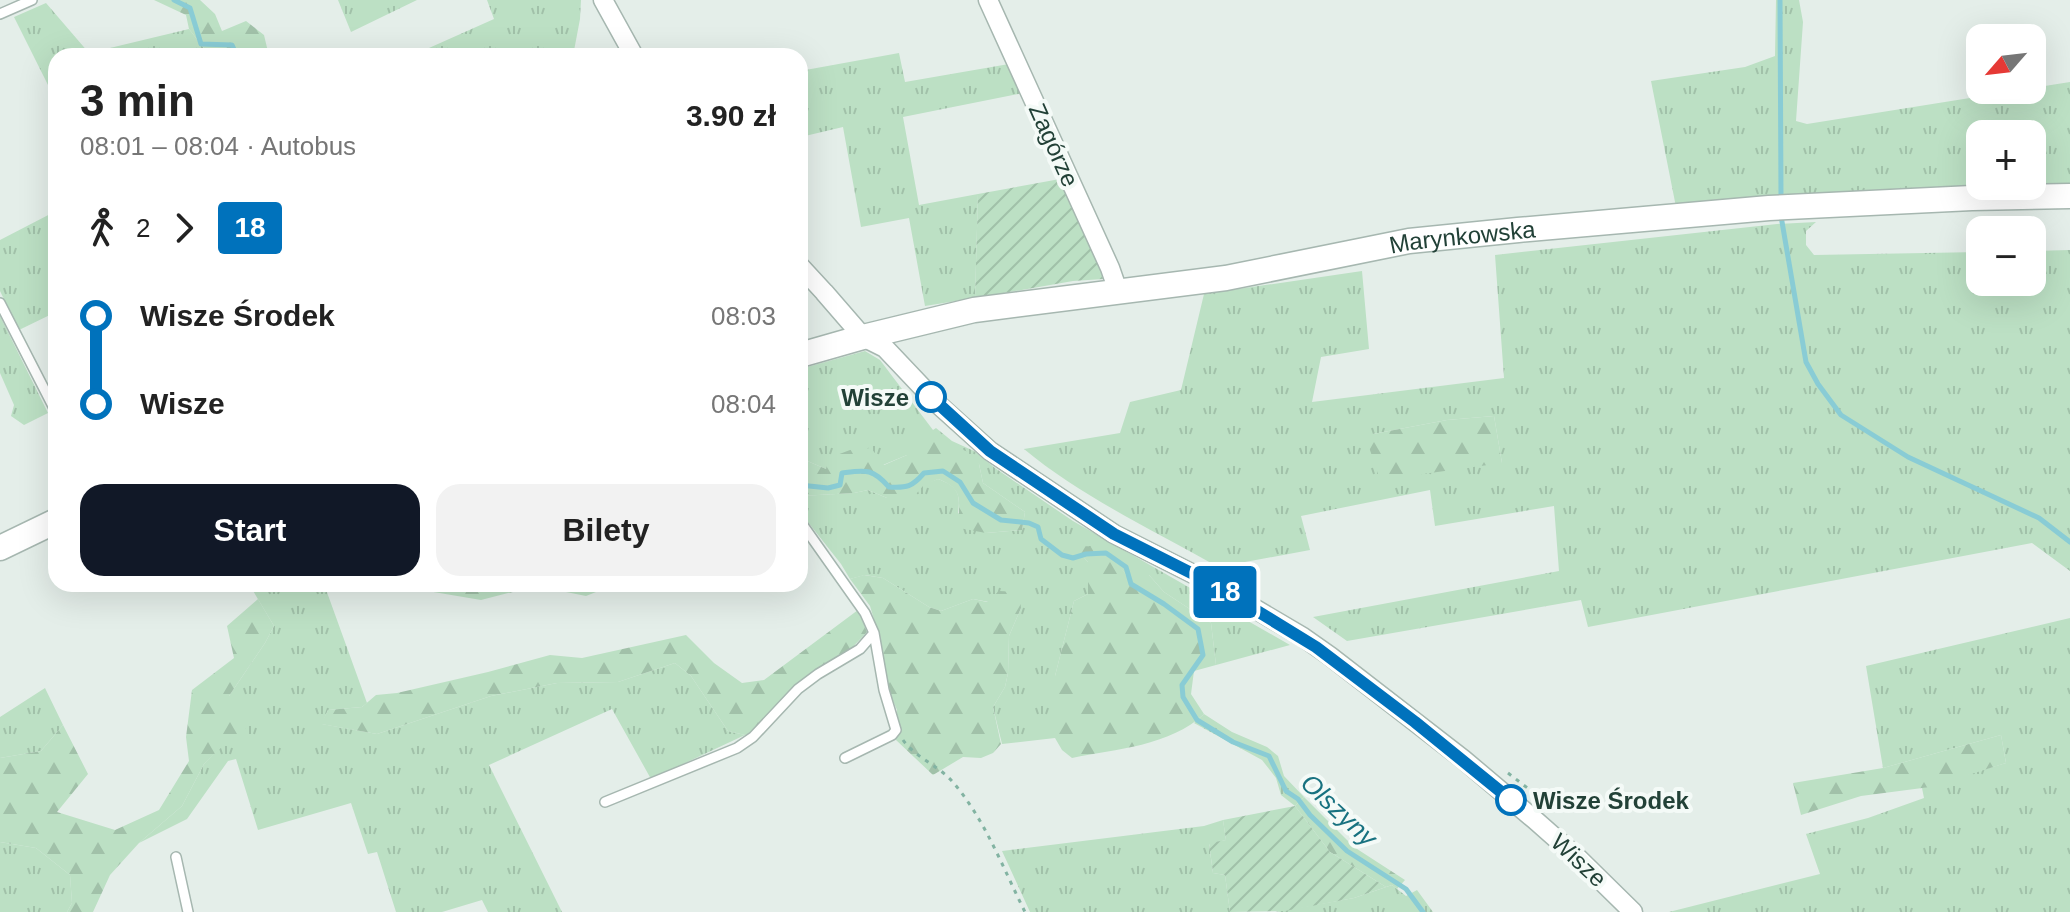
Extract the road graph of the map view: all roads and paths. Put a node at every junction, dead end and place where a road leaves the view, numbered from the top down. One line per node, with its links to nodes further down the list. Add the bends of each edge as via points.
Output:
1 (32, 0): 4 (lane)
2 (603, 0): 5 (street)
3 (988, 0): 8 (street, Zagórze)
4 (0, 14)
5 (630, 48)
6 (2070, 196): 8 (street, Marynkowska, via 1769,208 1518,230 1409,241 1226,278)
7 (808, 275): 10 (street, Wisze)
8 (1118, 291): 10 (street, Marynkowska, via 974,310)
9 (0, 303): 12 (lane)
10 (863, 337): 11 (street, Marynkowska); 23 (street, Wisze, via 885,348 990,451 1114,534 1213,584 1330,656 1513,801)
11 (808, 353)
12 (48, 396)
13 (48, 525): 15 (street)
14 (808, 532): 16 (lane)
15 (0, 548)
16 (874, 633): 17 (lane); 19 (lane, via 860,649 798,689 737,748)
17 (896, 730): 18 (lane); 22 (path, via 965,799)
18 (845, 758)
19 (605, 802)
20 (176, 857): 21 (lane)
21 (188, 912)
22 (1025, 912)
23 (1633, 912)

